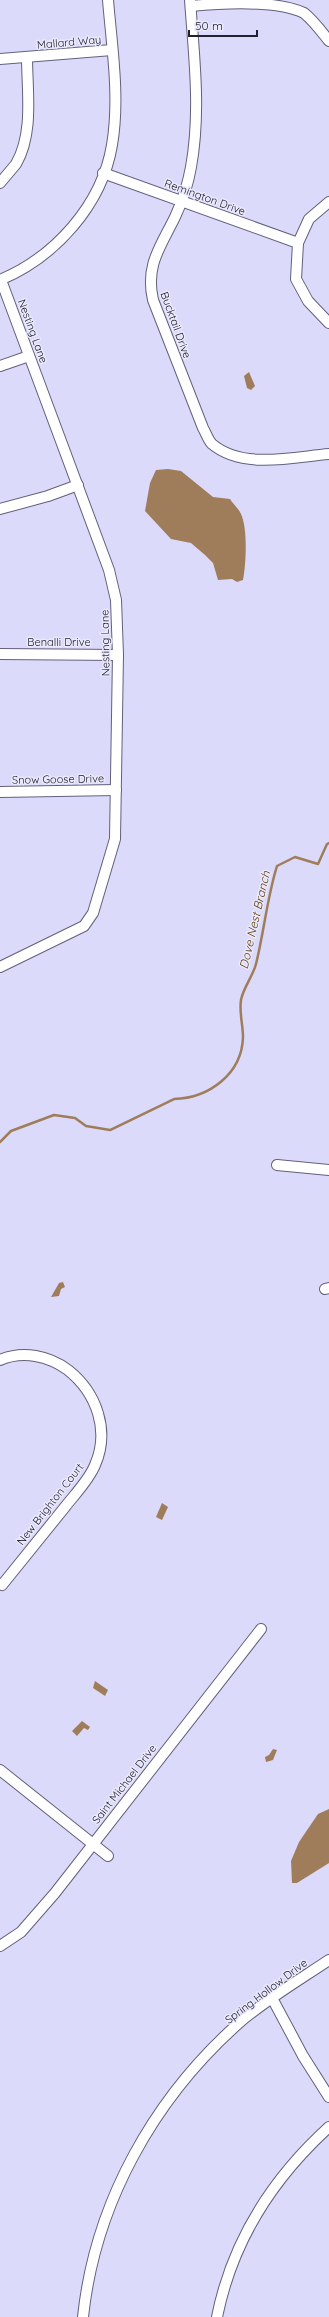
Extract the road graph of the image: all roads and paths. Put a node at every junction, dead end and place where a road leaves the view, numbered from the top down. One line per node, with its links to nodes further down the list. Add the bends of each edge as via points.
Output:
1 (108, 0): 4 (street)
2 (191, 3): 3 (street, via 264,1 280,4 303,12); 9 (street, Bucktail Drive, via 197,109 191,168)
3 (329, 41)
4 (112, 50): 5 (street, Mallard Way); 7 (street, via 114,116 112,146)
5 (27, 57): 6 (street, Mallard Way); 8 (street, Mallard Way, via 28,122 16,163)
6 (0, 59)
7 (104, 173): 9 (street, Remington Drive); 12 (street, via 99,187 75,225 50,250)
8 (0, 183)
9 (182, 201): 11 (street, Remington Drive); 16 (street, Bucktail Drive, via 155,254 150,285 153,300 200,421 212,443 240,457 258,460)
10 (329, 202): 11 (street, via 309,219)
11 (298, 243): 13 (street, via 296,279 308,301)
12 (0, 280): 14 (street, Nesting Lane)
13 (329, 323)
14 (29, 356): 15 (street); 17 (street, Nesting Lane)
15 (0, 366)
16 (329, 454)
17 (78, 485): 18 (street); 20 (street, Nesting Lane, via 109,570 116,600)
18 (0, 509)
19 (0, 654): 20 (street, Benalli Drive)
20 (118, 654): 21 (street, Nesting Lane)
21 (116, 790): 22 (street, Snow Goose Drive); 23 (street, Nesting Lane, via 115,839 93,913 84,926)
22 (0, 792)
23 (0, 967)
24 (277, 1165): 25 (street)
25 (329, 1170)
26 (0, 1360): 27 (street, New Brighton Court, via 24,1354 44,1357 61,1365 78,1378 88,1391 101,1423 101,1444 95,1466)
27 (1, 1586)
28 (261, 1629): 30 (street, Saint Michael Drive)
29 (0, 1770): 30 (street)
30 (92, 1844): 31 (street); 32 (street, Saint Michael Drive, via 21,1932)
31 (108, 1856)
32 (0, 1946)
33 (329, 1960): 34 (street, Spring Hollow Drive)
34 (272, 1998): 35 (street, via 303,2056); 37 (street, Spring Hollow Drive, via 240,2022 203,2058 155,2118 131,2157 93,2258)
35 (329, 2097)
36 (329, 2127): 38 (street, via 290,2166 254,2217 236,2254)
37 (83, 2317)
38 (217, 2317)

